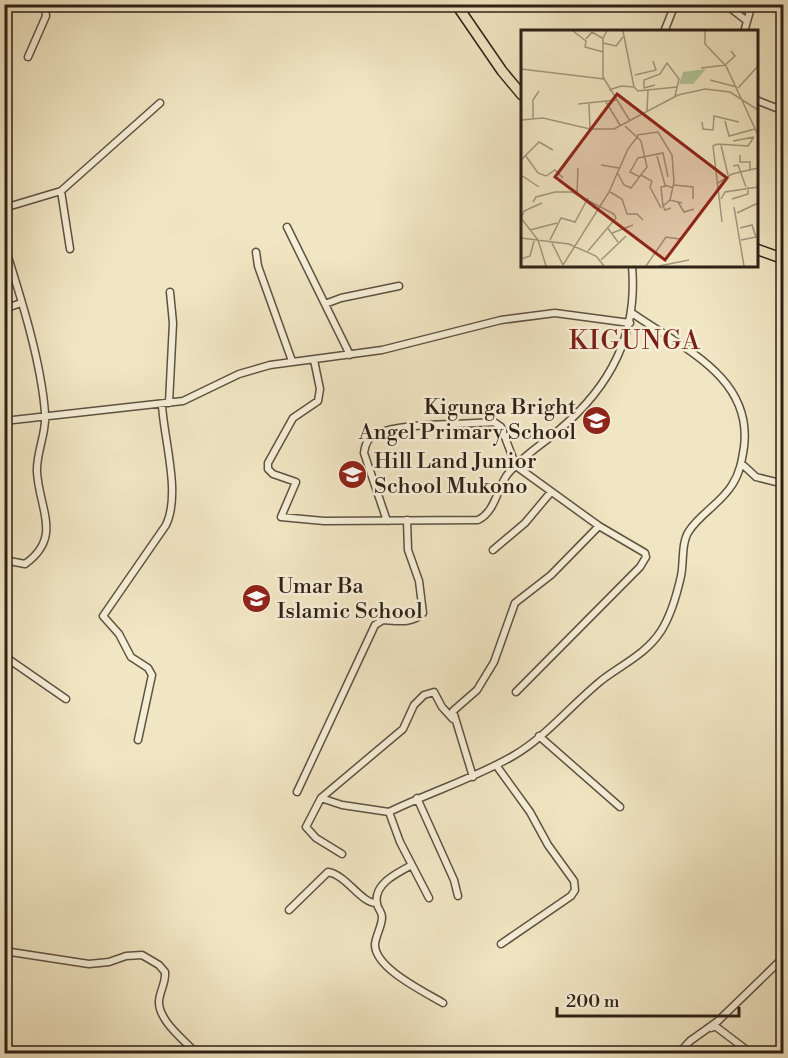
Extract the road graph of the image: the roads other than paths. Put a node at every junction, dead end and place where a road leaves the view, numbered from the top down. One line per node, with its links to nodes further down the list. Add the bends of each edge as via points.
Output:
1 (41, 4): 9 (street, via 46,16)
2 (456, 4): 10 (highway)
3 (675, 4): 7 (street)
4 (725, 4): 6 (street)
5 (752, 4): 6 (street)
6 (747, 21): 8 (street)
7 (665, 30)
8 (745, 30)
9 (28, 57)
10 (521, 94)
11 (758, 101): 13 (street)
12 (160, 104): 14 (street)
13 (783, 111)
14 (61, 190): 15 (street); 18 (street)
15 (4, 208)
16 (287, 227): 26 (street)
17 (4, 244): 25 (street)
18 (70, 249)
19 (758, 250): 21 (highway)
20 (256, 252): 32 (street)
21 (783, 259)
22 (632, 267): 28 (street)
23 (399, 286): 26 (street)
24 (170, 292): 33 (street, via 174,323)
25 (21, 303): 27 (street); 34 (street)
26 (325, 304): 30 (street)
27 (4, 309)
28 (632, 313): 29 (street); 36 (street, via 700,357 729,388 745,424)
29 (630, 323): 30 (street, via 544,313 468,326); 37 (street, via 614,364 594,397)
30 (350, 355): 31 (street)
31 (314, 360): 32 (street); 41 (street, via 320,389 318,401 293,418 268,463 273,474 296,482 281,517)
32 (292, 362): 33 (street, via 239,374 183,401)
33 (166, 404): 34 (street); 50 (street, via 171,513 103,616 131,657 152,675)
34 (46, 415): 35 (street); 44 (street, via 37,461 45,545 25,564)
35 (4, 421)
36 (742, 464): 38 (street, via 756,477); 49 (street, via 732,486 689,531 677,592 660,632 635,659 604,679)
37 (516, 466): 39 (street); 40 (street, via 482,518 454,522); 41 (street, via 501,427 494,423 403,427 376,433 367,441 364,453)
38 (783, 484)
39 (551, 492): 42 (street); 43 (street, via 525,523)
40 (407, 520): 41 (street); 53 (street, via 408,550 419,581 423,613 416,619 383,620 375,625)
41 (387, 521)
42 (598, 526): 46 (street, via 646,557); 48 (street, via 550,575 515,603 494,662 477,690 457,705)
43 (493, 550)
44 (4, 560)
45 (4, 656): 47 (street)
46 (516, 692)
47 (66, 699)
48 (454, 719): 52 (street); 54 (street, via 434,692 424,695 414,705 403,729)
49 (539, 736): 51 (street); 56 (street)
50 (138, 740)
51 (496, 765): 52 (street); 64 (street, via 574,881 575,890)
52 (473, 777): 55 (street)
53 (297, 792)
54 (321, 798): 57 (street); 58 (street, via 306,827)
55 (417, 798): 57 (street); 60 (street)
56 (620, 807)
57 (389, 812): 59 (street)
58 (342, 854)
59 (412, 865): 61 (street); 62 (street, via 379,888)
60 (458, 896)
61 (429, 898)
62 (377, 903): 63 (street, via 369,902 349,883 328,872); 67 (street, via 382,915 375,944 377,955 396,974)
63 (289, 910)
64 (501, 944)
65 (4, 951): 69 (street, via 89,964 134,954 152,960 165,972 159,999 164,1015)
66 (783, 957): 68 (street)
67 (443, 1003)
68 (711, 1028): 70 (street); 71 (street, via 715,1026)
69 (195, 1052)
70 (678, 1053)
71 (752, 1053)

